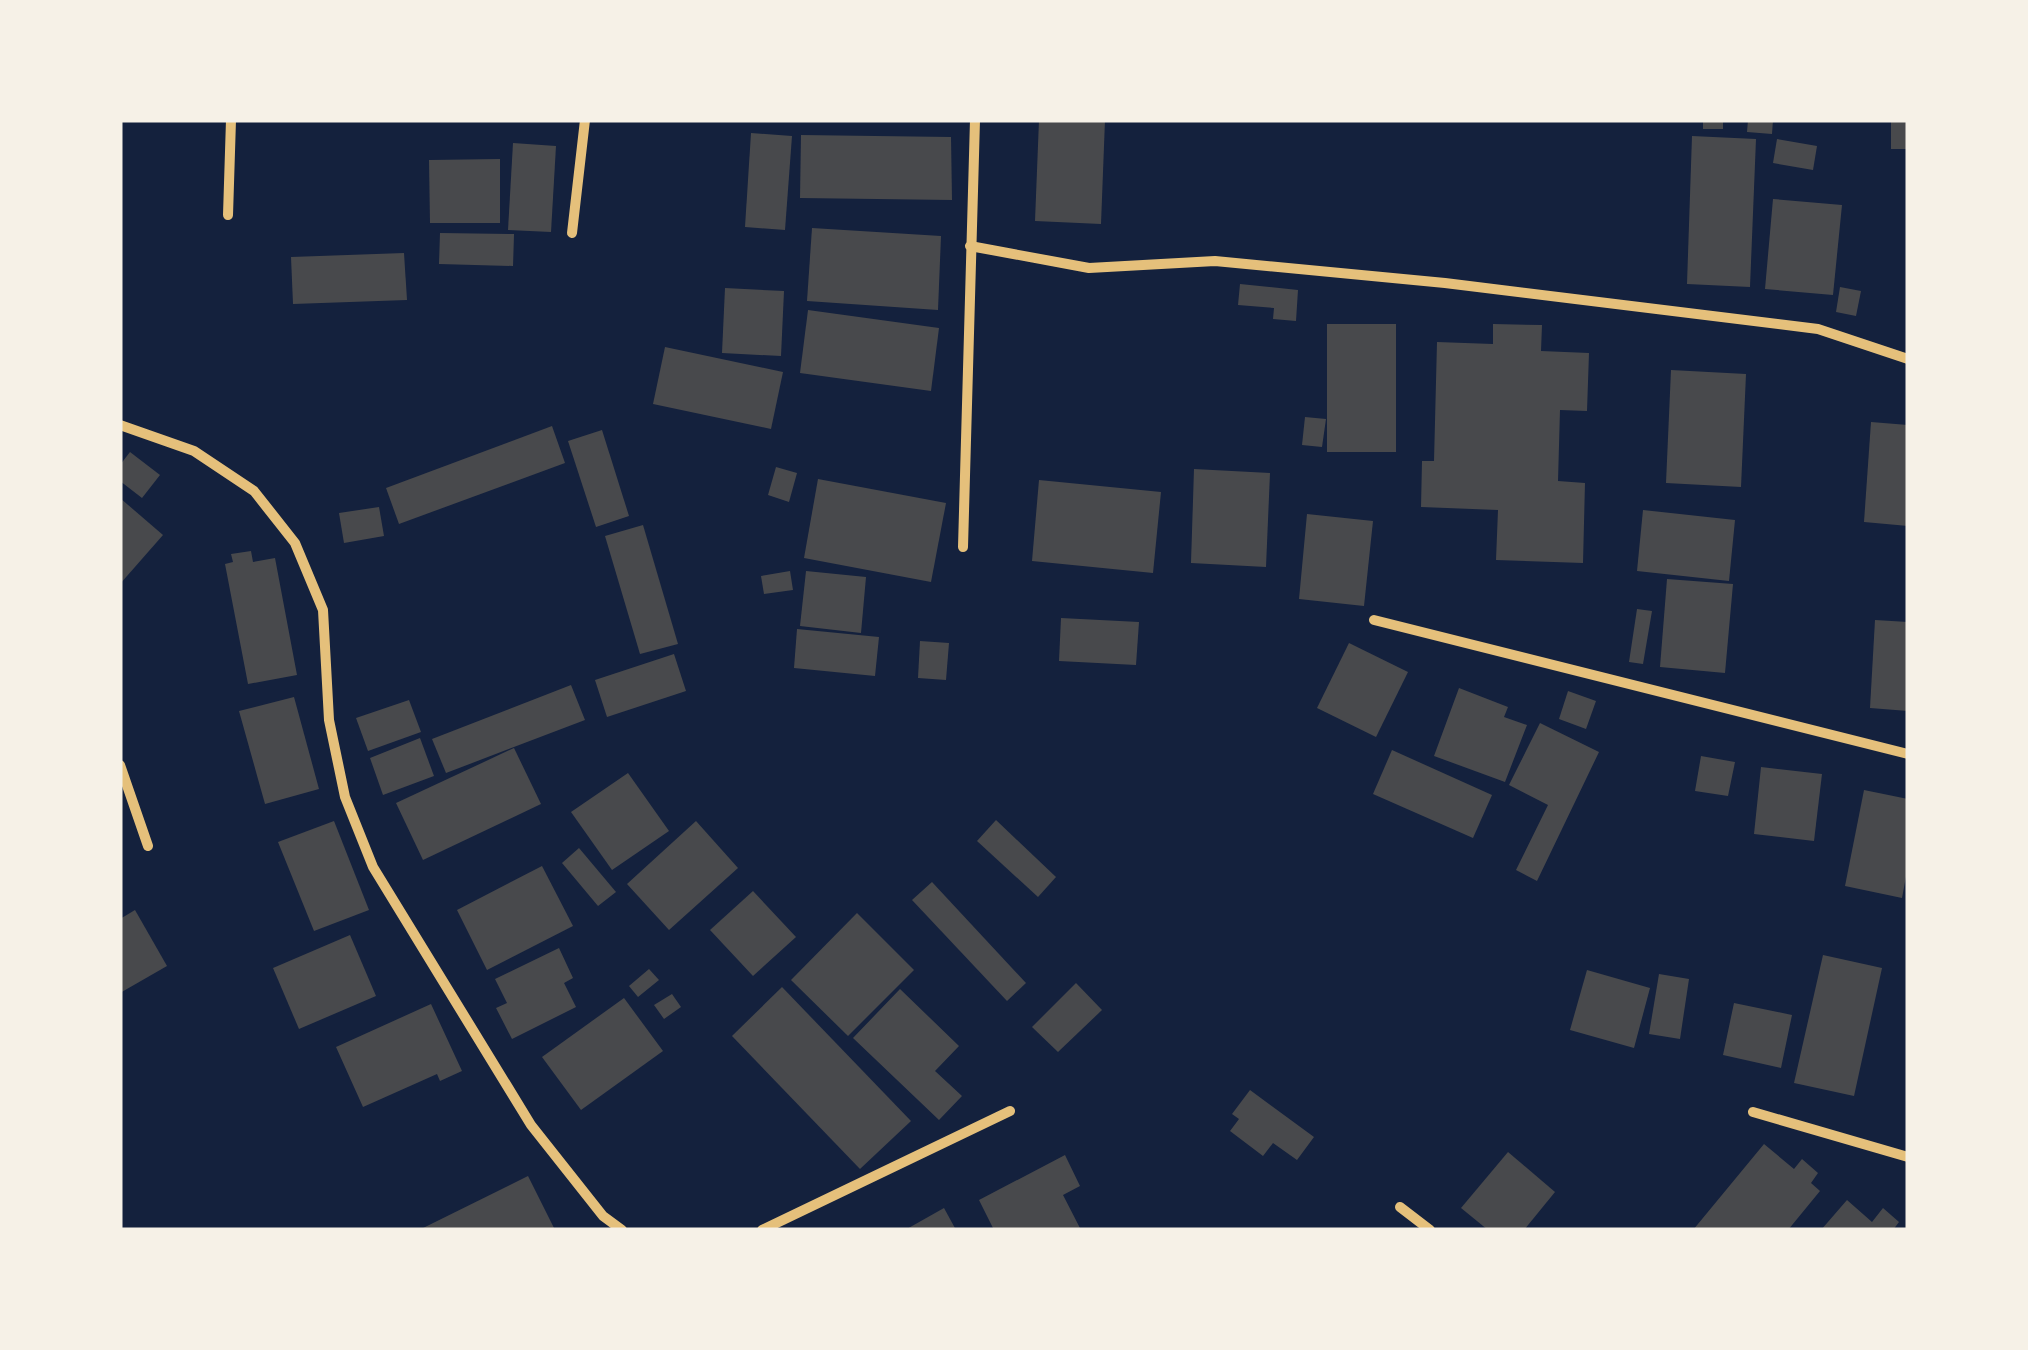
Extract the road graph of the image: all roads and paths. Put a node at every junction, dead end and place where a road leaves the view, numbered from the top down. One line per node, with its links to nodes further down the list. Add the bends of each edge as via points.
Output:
1 (231, 120): 4 (street)
2 (585, 120): 5 (street)
3 (975, 120): 6 (street)
4 (228, 215)
5 (572, 233)
6 (970, 246): 7 (street, via 1089,268 1215,261 1464,285 1818,329); 9 (street)
7 (1908, 360)
8 (120, 425): 18 (street, via 194,451 254,491 295,544 323,610 329,720 345,797 373,867 531,1124)
9 (963, 548)
10 (1374, 620): 11 (street)
11 (1908, 754)
12 (120, 765): 13 (street)
13 (148, 846)
14 (1010, 1111): 19 (street)
15 (1753, 1112): 16 (street)
16 (1908, 1158)
17 (1400, 1206): 20 (street)
18 (622, 1230)
19 (762, 1230)
20 (1430, 1230)

